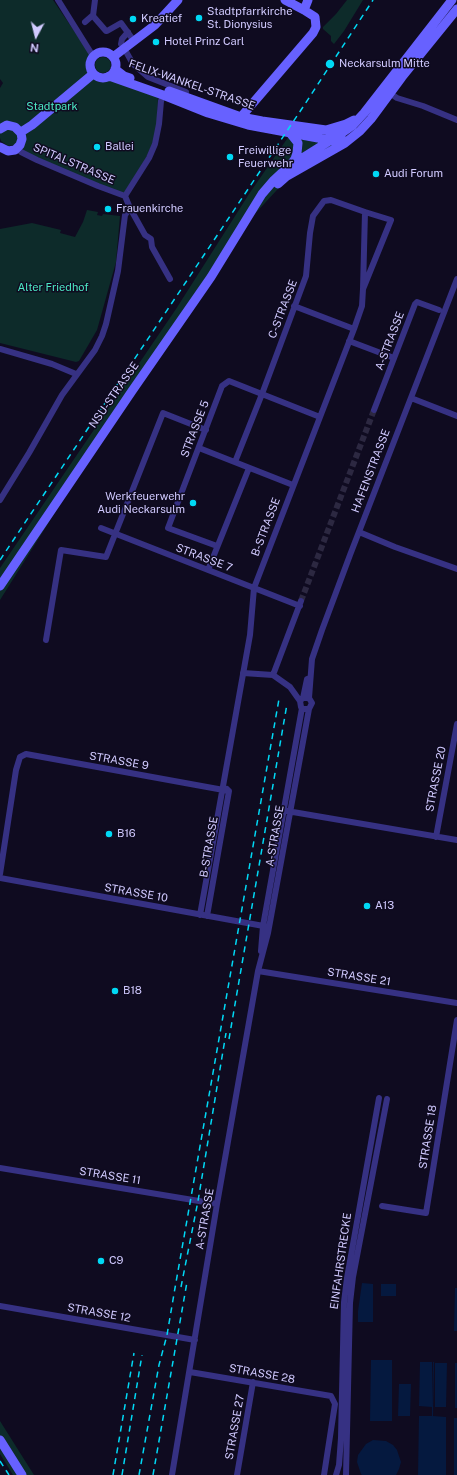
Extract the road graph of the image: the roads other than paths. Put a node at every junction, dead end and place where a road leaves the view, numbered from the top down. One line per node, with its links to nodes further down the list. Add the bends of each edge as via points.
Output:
1 (58, 0): 14 (street)
2 (95, 0): 9 (street)
3 (178, 0): 12 (main road, via 155,25)
4 (285, 0): 8 (main road)
5 (308, 0): 8 (main road)
6 (452, 0): 19 (main road)
7 (457, 9): 19 (main road)
8 (304, 10): 23 (main road, via 315,17 316,27)
9 (93, 15): 10 (street); 11 (street, via 105,34 121,23)
10 (84, 22)
11 (128, 32): 12 (street); 13 (street, via 122,38)
12 (134, 41): 13 (main road)
13 (123, 46): 15 (main road); 20 (street, via 138,69)
14 (93, 56): 15 (main road, via 102,52); 17 (main road, via 89,66)
15 (113, 57): 16 (main road)
16 (115, 69): 18 (main road); 20 (main road, FELIX-WANKEL-STRASSE, via 124,76)
17 (93, 74): 18 (main road, via 101,78); 27 (main road)
18 (109, 76): 21 (main road, FELIX-WANKEL-STRASSE)
19 (386, 91): 22 (main road); 24 (street, via 397,98); 29 (main road, via 371,119 360,131)
20 (183, 93): 21 (street); 23 (main road, FELIX-WANKEL-STRASSE)
21 (163, 95): 23 (main road, FELIX-WANKEL-STRASSE, via 208,113); 33 (street, via 155,144)
22 (364, 113): 26 (main road, via 346,124); 29 (main road)
23 (238, 119): 26 (main road, FELIX-WANKEL-STRASSE); 28 (main road, FELIX-WANKEL-STRASSE, via 260,128)
24 (457, 120)
25 (0, 129): 27 (main road, via 12,125)
26 (326, 130): 29 (main road, FELIX-WANKEL-STRASSE)
27 (21, 132): 30 (main road, via 22,142)
28 (290, 133): 29 (main road, FELIX-WANKEL-STRASSE); 32 (main road, via 298,143 298,150)
29 (339, 140): 32 (main road, NSU-STRASSE); 36 (main road, NSU-STRASSE, via 277,184)
30 (17, 148): 31 (main road, via 8,151); 33 (street, SPITALSTRASSE, via 37,160)
31 (1, 149)
32 (288, 167): 36 (main road, NSU-STRASSE, via 262,194)
33 (125, 196): 34 (street)
34 (130, 208): 37 (street, via 145,235 151,239 152,247); 46 (street, via 125,215 118,271 104,330 95,350)
35 (365, 212): 39 (street, B-STRASSE); 39 (street, B-STRASSE, via 391,220); 40 (street, C-STRASSE, via 331,200 324,201 313,216 306,276)
36 (248, 218): 64 (main road, NSU-STRASSE, via 208,282)
37 (170, 279)
38 (457, 279): 48 (street, HAFENSTRASSE)
39 (363, 289): 42 (street, B-STRASSE, via 362,306)
40 (294, 306): 42 (street); 47 (street, C-STRASSE)
41 (439, 310): 45 (street, A-STRASSE, via 417,302 415,304)
42 (354, 329): 43 (street, B-STRASSE)
43 (349, 341): 45 (street); 51 (street, B-STRASSE)
44 (0, 349): 46 (street)
45 (394, 358): 49 (street, A-STRASSE)
46 (76, 374): 57 (street)
47 (262, 394): 51 (street, STRASSE 5); 52 (street, STRASSE 5, via 229,381 222,386); 54 (street, C-STRASSE)
48 (410, 398): 50 (street); 59 (street, HAFENSTRASSE)
49 (374, 410)
50 (457, 416)
51 (320, 417): 56 (street, B-STRASSE)
52 (206, 430): 53 (street, STRASSE 5); 60 (street, via 163,413)
53 (198, 448): 54 (street); 61 (street, STRASSE 5, via 168,528)
54 (235, 462): 55 (street)
55 (249, 468): 56 (street); 61 (street)
56 (293, 485): 65 (street, B-STRASSE)
57 (0, 500)
58 (101, 528): 60 (street, STRASSE 7)
59 (359, 532): 62 (street); 69 (street, HAFENSTRASSE, via 312,659)
60 (115, 534): 63 (street, STRASSE 7); 66 (street, via 106,558 61,550)
61 (217, 546): 63 (street)
62 (457, 569)
63 (208, 570): 65 (street, STRASSE 7)
64 (0, 586)
65 (254, 588): 67 (street, B-STRASSE, via 250,635); 68 (street, STRASSE 7, via 300,604)
66 (46, 640)
67 (243, 673): 68 (street); 73 (street, B-STRASSE, via 223,782)
68 (273, 675): 70 (street)
69 (310, 676): 70 (street, A-STRASSE, via 307,679)
70 (304, 699): 71 (street, via 300,704); 71 (street, A-STRASSE, via 312,704)
71 (306, 709): 74 (street, A-STRASSE)
72 (457, 724): 75 (street, STRASSE 20)
73 (225, 790): 77 (street, STRASSE 9, via 26,754 20,757 16,770); 79 (street, B-STRASSE); 80 (street, B-STRASSE)
74 (287, 811): 75 (street); 81 (street, A-STRASSE)
75 (436, 837): 76 (street)
76 (457, 840)
77 (0, 874)
78 (0, 878): 79 (street, STRASSE 10)
79 (200, 915): 80 (street, STRASSE 10)
80 (207, 916): 81 (street, STRASSE 10)
81 (266, 926): 82 (street, A-STRASSE)
82 (259, 968): 83 (street, STRASSE 21); 88 (street, A-STRASSE)
83 (457, 1003)
84 (457, 1020): 89 (street, STRASSE 18, via 426,1213)
85 (379, 1098): 99 (street, EINFAHRSTRECKE, via 344,1302 341,1438)
86 (387, 1099): 100 (street, EINFAHRSTRECKE, via 353,1278 348,1334)
87 (0, 1168): 88 (street, STRASSE 11)
88 (217, 1204): 91 (street, A-STRASSE)
89 (382, 1206)
90 (0, 1306): 91 (street, STRASSE 12)
91 (195, 1340): 92 (street, A-STRASSE)
92 (190, 1372): 93 (street, STRASSE 28); 96 (street, A-STRASSE)
93 (253, 1382): 97 (street, STRASSE 27); 98 (street, STRASSE 28, via 332,1396 335,1404)
94 (0, 1440): 95 (main road)
95 (22, 1475)
96 (172, 1475)
97 (238, 1475)
98 (324, 1475)
99 (336, 1475)
100 (346, 1475)

